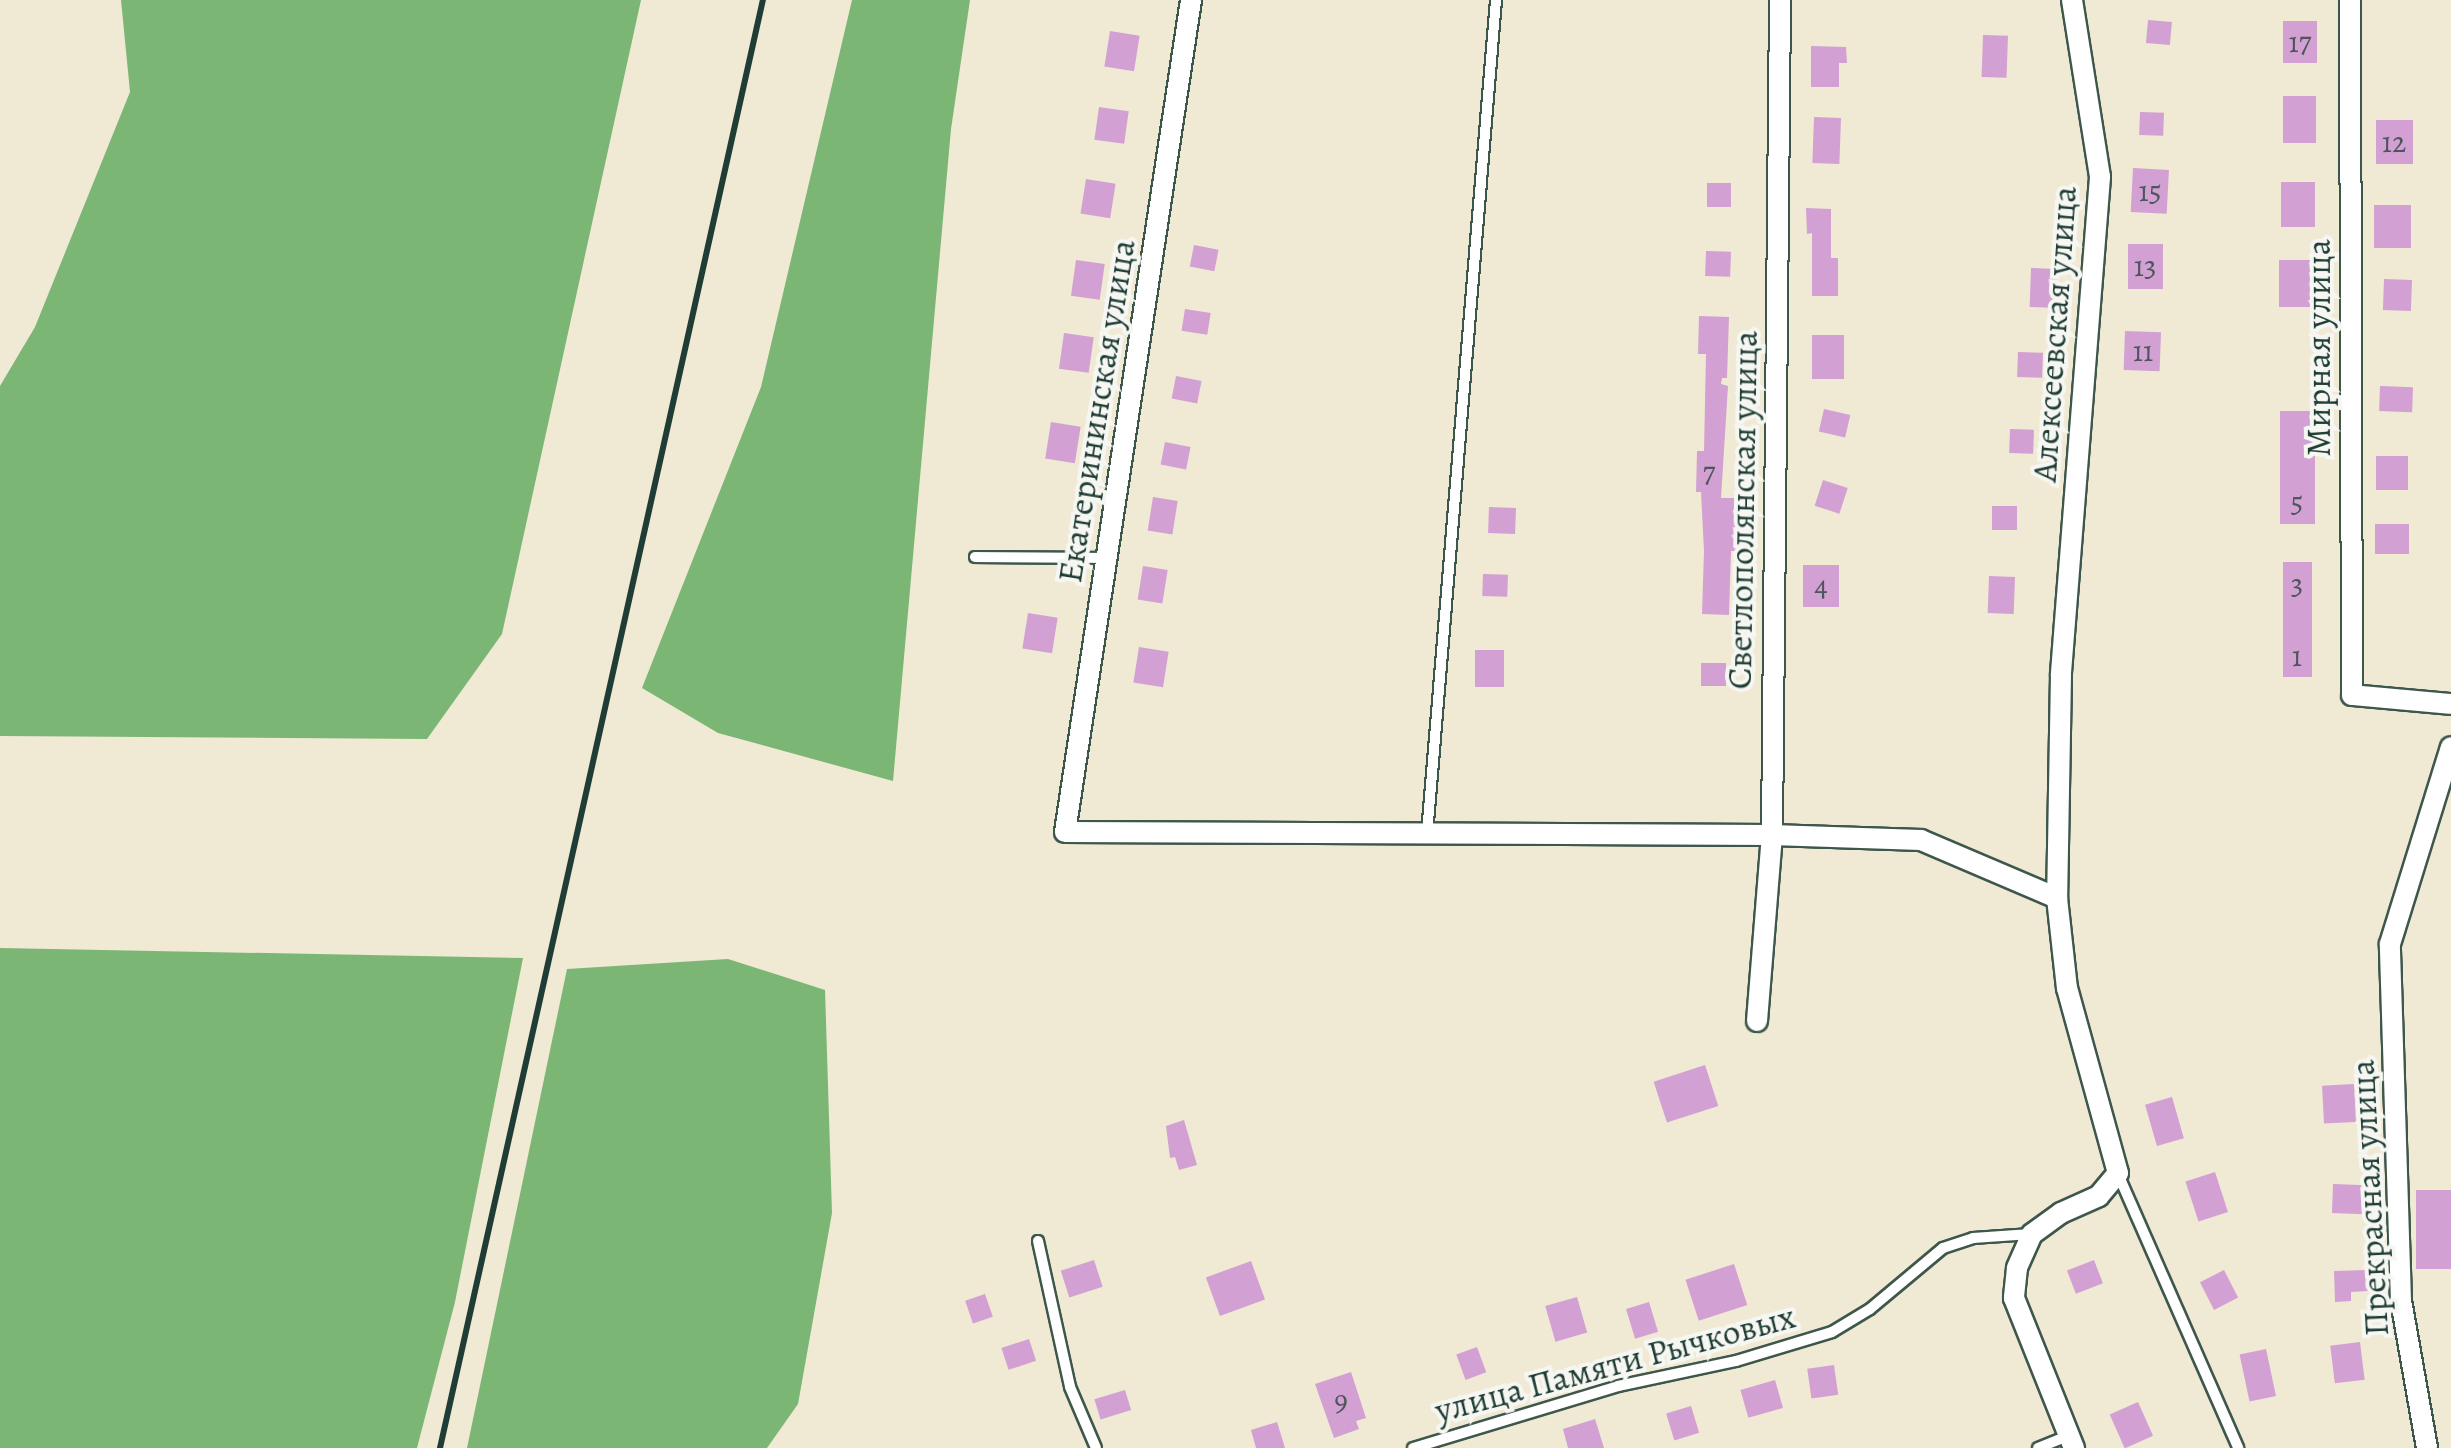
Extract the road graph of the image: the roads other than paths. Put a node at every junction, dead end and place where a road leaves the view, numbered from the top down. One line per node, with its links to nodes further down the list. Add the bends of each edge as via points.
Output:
1 (1191, 0): 7 (street, Екатерининская улица)
2 (1496, 0): 11 (lane)
3 (1780, 0): 10 (street, Светлополянская улица)
4 (2072, 0): 12 (street, Алексеевская улица, via 2100,177 2061,675)
5 (2350, 0): 8 (street, Мирная улица, via 2352,696)
6 (975, 557): 7 (lane)
7 (1106, 558): 11 (street, Екатерининская улица, via 1066,832)
8 (2451, 704)
9 (2451, 747): 22 (street, Прекрасная улица, via 2390,944 2401,1301)
10 (1772, 834): 11 (street); 12 (street, via 1921,840); 13 (street, Светлополянская улица)
11 (1427, 835)
12 (2058, 898): 14 (street, Алексеевская улица, via 2068,988)
13 (1757, 1020)
14 (2118, 1173): 15 (street, via 2099,1196); 21 (lane)
15 (2032, 1234): 17 (street, via 2017,1268 2014,1298); 19 (lane, улица Памяти Рычковых, via 1973,1238 1943,1248 1832,1332 1618,1386)
16 (1038, 1242): 18 (lane, via 1070,1387)
17 (2071, 1442): 20 (lane)
18 (1096, 1448)
19 (1413, 1448)
20 (2038, 1448)
21 (2238, 1448)
22 (2427, 1448)

